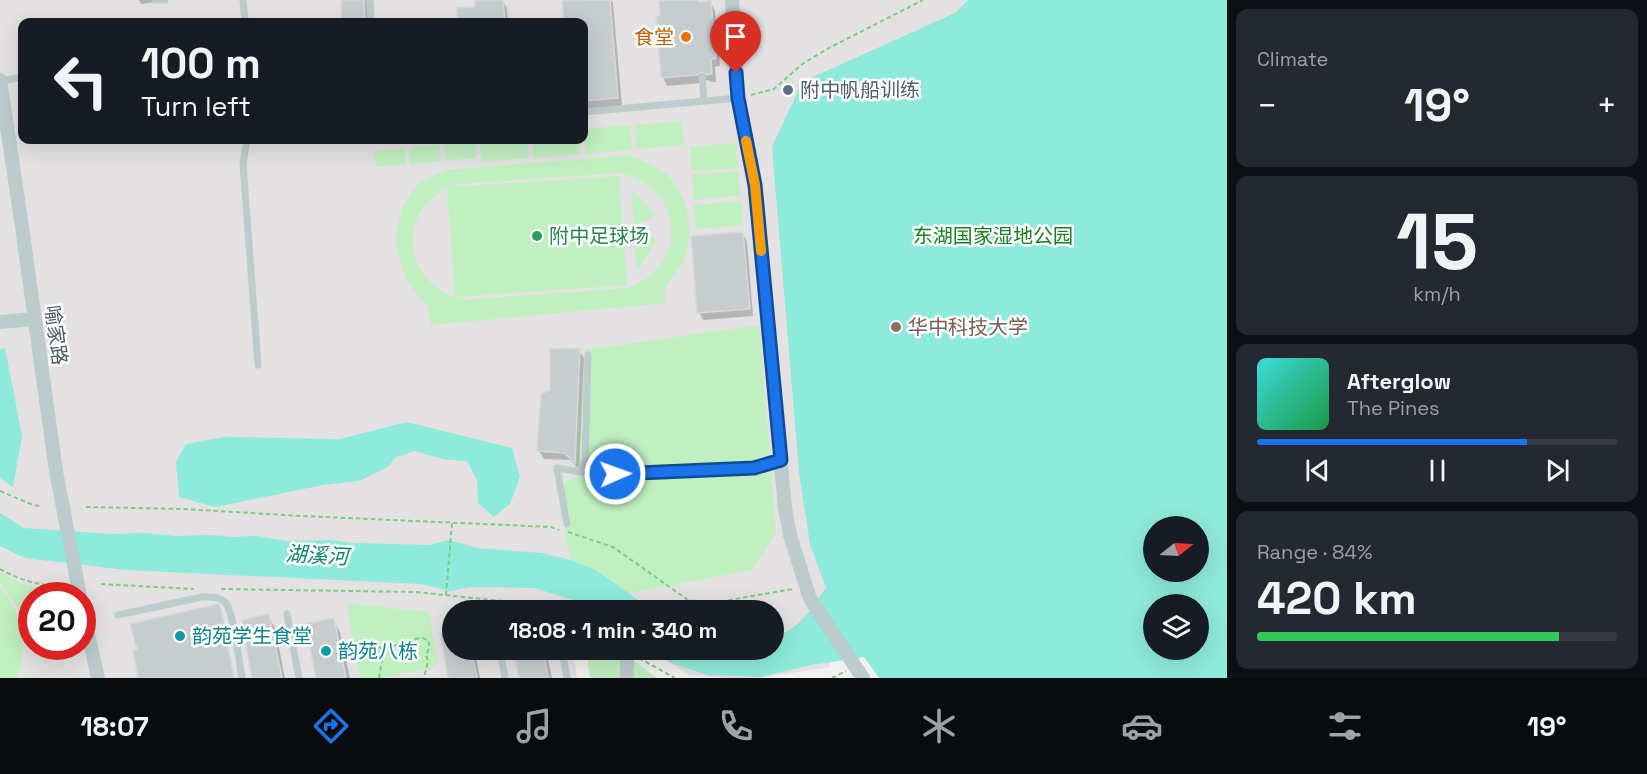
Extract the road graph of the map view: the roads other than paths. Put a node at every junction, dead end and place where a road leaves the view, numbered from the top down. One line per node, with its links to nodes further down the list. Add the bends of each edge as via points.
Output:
1 (155, 0): 2 (lane)
2 (165, 0)
3 (243, 0): 6 (lane)
4 (370, 0): 7 (lane)
5 (732, 0): 11 (street)
6 (244, 18)
7 (371, 18)
8 (18, 78): 10 (lane)
9 (702, 78): 12 (lane)
10 (0, 80): 15 (street, 喻家路)
11 (738, 98): 12 (lane); 19 (street, via 755,185)
12 (704, 100): 13 (lane)
13 (588, 112)
14 (246, 144): 18 (lane, via 243,164)
15 (34, 319): 16 (street); 22 (street, 喻家路, via 56,471)
16 (0, 322)
17 (588, 355): 20 (lane, via 585,460)
18 (258, 365)
19 (781, 460): 20 (lane, via 754,468); 29 (street, via 790,535 808,593)
20 (580, 472): 21 (lane, via 557,468)
21 (567, 524)
22 (77, 582)
23 (287, 614): 32 (lane)
24 (118, 615): 31 (lane, via 216,597 226,603 231,615)
25 (94, 660): 30 (street)
26 (502, 660): 33 (lane)
27 (564, 660): 34 (lane)
28 (627, 660): 35 (street)
29 (859, 672)
30 (98, 678)
31 (242, 678)
32 (299, 678)
33 (505, 678)
34 (567, 678)
35 (627, 678)

